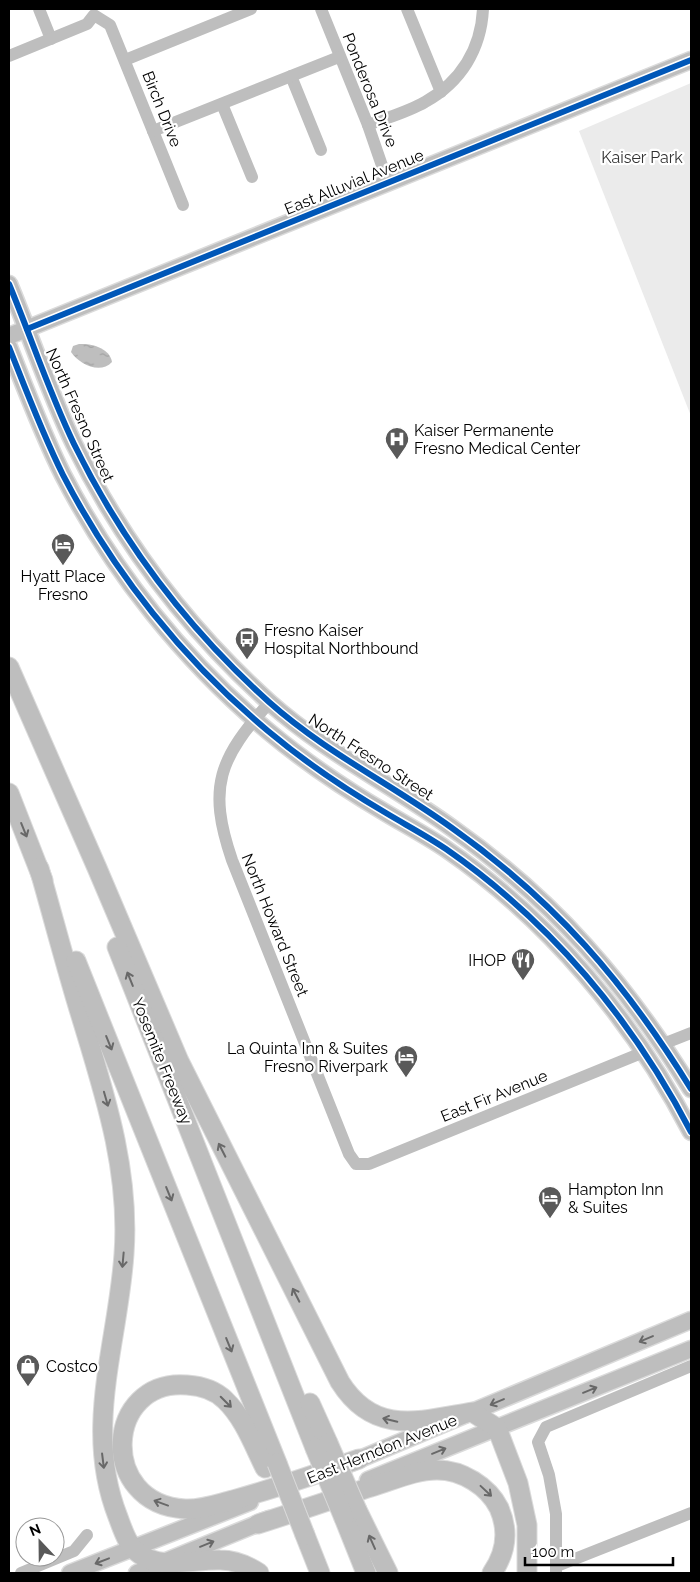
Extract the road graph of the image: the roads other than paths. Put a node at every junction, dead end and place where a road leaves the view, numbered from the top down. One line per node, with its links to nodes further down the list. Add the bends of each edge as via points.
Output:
1 (39, 9): 7 (street)
2 (251, 9): 10 (street)
3 (321, 9): 9 (street, Ponderosa Drive)
4 (407, 9): 13 (street)
5 (482, 9): 13 (street, via 482,30 467,64)
6 (95, 12): 7 (street, via 87,24); 10 (street, Birch Drive, via 110,25)
7 (51, 39): 8 (street)
8 (9, 56)
9 (339, 56): 12 (street); 15 (street, Ponderosa Drive)
10 (125, 60): 16 (street, Birch Drive)
11 (691, 60): 19 (main road, East Alluvial Avenue)
12 (291, 76): 14 (street); 17 (street)
13 (441, 92): 15 (street, via 424,104)
14 (222, 104): 16 (street); 18 (street)
15 (368, 124): 19 (street, Ponderosa Drive)
16 (154, 131): 20 (street, Birch Drive)
17 (320, 150)
18 (252, 177)
19 (388, 183): 22 (main road, East Alluvial Avenue)
20 (183, 205)
21 (9, 284): 22 (main road, North Fresno Street)
22 (27, 329): 23 (main road, East Alluvial Avenue); 27 (main road, North Fresno Street, via 74,444 132,545 206,639)
23 (9, 336)
24 (9, 347): 28 (main road, via 50,448 97,535 149,608)
25 (9, 667): 42 (highway, one-way to 25, via 413,1422 385,1419 360,1407 340,1382 179,1062)
26 (9, 674): 47 (highway, Yosemite Freeway, one-way to 26, bridge, via 201,1158)
27 (270, 702): 28 (street, North Howard Street); 33 (main road, North Fresno Street, via 330,750 450,826 496,860 550,907 607,968)
28 (254, 719): 31 (main road, via 315,768 475,870 558,945); 38 (street, North Howard Street, via 234,745 222,772 218,802 223,832 349,1154)
29 (9, 793): 30 (highway, one-way to 30)
30 (39, 868): 45 (highway, one-way to 45); 51 (highway, one-way to 51, via 107,1103 122,1174 124,1253 102,1413 101,1445 113,1504)
31 (594, 985): 33 (main road, via 608,987 647,1039); 34 (main road)
32 (691, 1033): 33 (street)
33 (663, 1044): 35 (main road, North Fresno Street)
34 (644, 1052): 36 (main road, via 653,1052 659,1057); 37 (main road); 38 (street, East Fir Avenue, via 369,1164)
35 (691, 1089)
36 (691, 1110)
37 (691, 1132)
38 (356, 1164)
39 (691, 1320): 42 (main road, East Herndon Avenue, one-way to 42)
40 (691, 1349): 43 (main road, East Herndon Avenue, one-way to 40)
41 (691, 1366): 53 (street, via 546,1427 538,1442 554,1495)
42 (472, 1412): 43 (highway); 44 (main road, East Herndon Avenue)
43 (497, 1428): 48 (main road, East Herndon Avenue, one-way to 43); 63 (highway, via 524,1506)
44 (359, 1459): 45 (highway, one-way to 45, via 257,1493 199,1508 182,1508 153,1500 133,1483 122,1460 123,1430 132,1411 151,1393 171,1385 202,1386 225,1400); 51 (main road, East Herndon Avenue)
45 (271, 1466): 50 (highway)
46 (691, 1513): 53 (street)
47 (351, 1514): 60 (highway); 61 (highway, one-way to 47)
48 (258, 1524): 52 (main road, East Herndon Avenue, one-way to 48); 62 (highway, one-way to 62, via 416,1473 446,1471 472,1480 486,1490 502,1516 505,1540 501,1557)
49 (87, 1535): 54 (street, via 74,1551)
50 (300, 1537): 58 (highway); 59 (highway)
51 (134, 1548): 52 (highway); 55 (main road, East Herndon Avenue, one-way to 55)
52 (162, 1563): 56 (main road, East Herndon Avenue); 57 (highway, via 231,1560)
53 (556, 1570)
54 (21, 1573)
55 (70, 1573)
56 (137, 1573)
57 (259, 1573)
58 (309, 1573)
59 (320, 1573)
60 (366, 1573)
61 (388, 1573)
62 (492, 1573)
63 (527, 1573)

